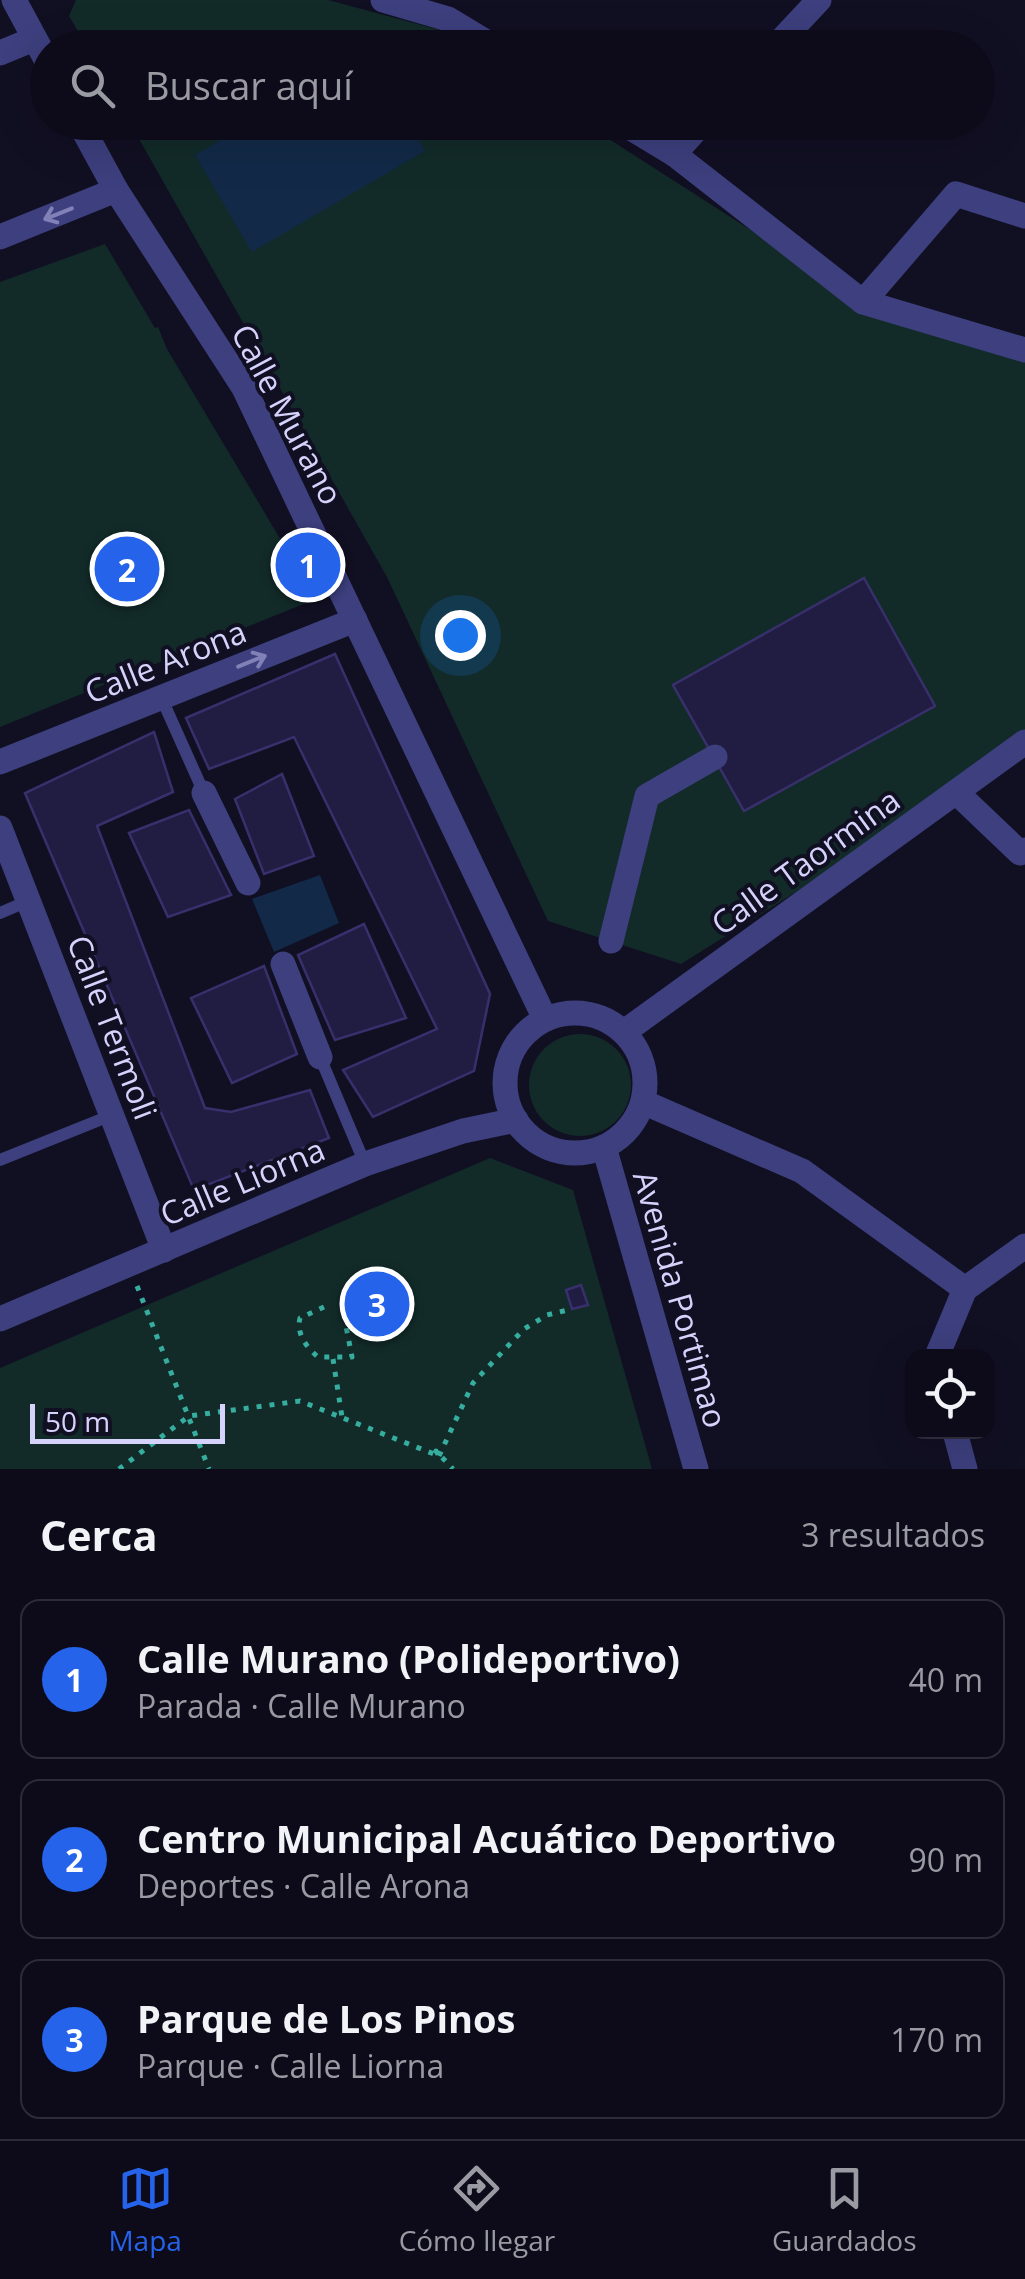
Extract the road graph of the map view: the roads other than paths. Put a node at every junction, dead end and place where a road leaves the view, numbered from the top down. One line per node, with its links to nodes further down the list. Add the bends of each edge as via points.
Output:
1 (14, 0): 6 (street)
2 (383, 0): 4 (street)
3 (819, 0): 5 (street)
4 (466, 30)
5 (791, 30)
6 (30, 31)
7 (30, 41): 8 (street)
8 (0, 53)
9 (89, 140): 13 (street, Calle Murano)
10 (651, 140): 12 (street)
11 (687, 140): 12 (street)
12 (674, 154): 16 (street)
13 (116, 190): 15 (street, one-way to 15); 18 (street, Calle Murano, via 244,388)
14 (1025, 216): 16 (street, via 956,194)
15 (0, 237)
16 (863, 302): 17 (street)
17 (1025, 350)
18 (354, 620): 19 (street, Calle Arona, one-way to 18); 32 (street, Calle Murano)
19 (161, 697): 22 (street, Calle Arona); 23 (lane)
20 (1025, 742): 24 (street, Calle Taormina)
21 (715, 756): 30 (street, via 647,796)
22 (0, 762)
23 (204, 792): 27 (street)
24 (956, 792): 26 (street, via 1020,853); 33 (street, Calle Taormina)
25 (0, 828): 28 (street, Calle Termoli)
26 (1025, 850)
27 (248, 883)
28 (28, 901): 29 (lane); 36 (street, Calle Termoli)
29 (0, 913)
30 (611, 941)
31 (283, 964): 34 (street)
32 (545, 1020): 33 (street, via 586,1013); 37 (street, via 526,1033 508,1064 507,1098)
33 (624, 1032): 35 (street, via 643,1064)
34 (320, 1057): 40 (lane)
35 (643, 1102): 38 (street, via 622,1136); 43 (street, via 802,1171)
36 (112, 1115): 39 (lane); 42 (street, Calle Termoli)
37 (516, 1120): 38 (street, via 529,1136 565,1152); 40 (street, Calle Liorna)
38 (604, 1147): 47 (street, Avenida Portimao)
39 (0, 1160)
40 (365, 1164): 42 (street, Calle Liorna)
41 (1025, 1246): 43 (street)
42 (164, 1250): 44 (street, Calle Liorna)
43 (965, 1289): 45 (street)
44 (0, 1319)
45 (940, 1349)
46 (957, 1439): 48 (street)
47 (696, 1469)
48 (965, 1469)

